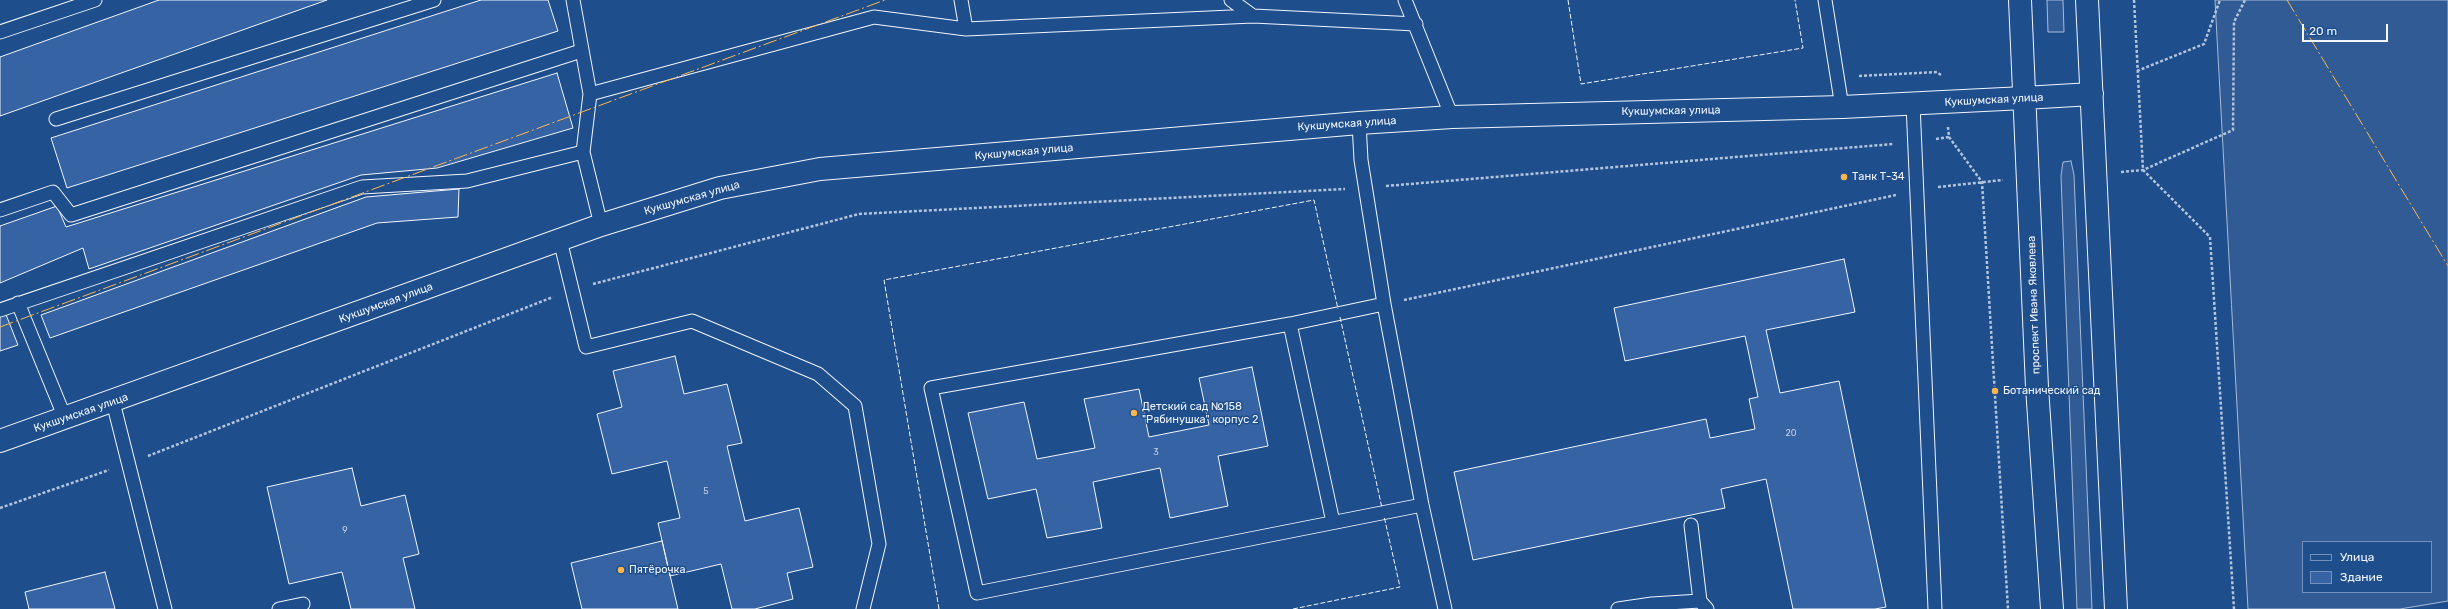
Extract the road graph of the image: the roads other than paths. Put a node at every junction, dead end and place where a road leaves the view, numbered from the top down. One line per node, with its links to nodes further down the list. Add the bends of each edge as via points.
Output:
1 (95, 0): 13 (lane)
2 (434, 0): 21 (lane)
3 (573, 0): 14 (lane)
4 (961, 0): 12 (lane)
5 (1231, 0): 10 (lane)
6 (1405, 0): 11 (lane)
7 (1825, 0): 19 (lane)
8 (2020, 0): 17 (street, проспект Ивана Яковлева)
9 (2088, 0): 16 (street)
10 (1253, 16): 11 (lane); 12 (lane)
11 (1416, 24): 20 (lane)
12 (966, 29): 15 (lane, via 874,17)
13 (0, 32)
14 (581, 51): 15 (lane); 24 (lane, via 71,215 53,192)
15 (590, 94): 23 (lane)
16 (2092, 94): 17 (street, Кукшумская улица); 46 (street)
17 (2024, 98): 18 (street, Кукшумская улица); 45 (street, проспект Ивана Яковлева, via 2037,387)
18 (1913, 104): 19 (street, Кукшумская улица); 44 (lane)
19 (1842, 107): 20 (street, Кукшумская улица)
20 (1452, 117): 22 (street, Кукшумская улица)
21 (56, 119)
22 (1359, 123): 25 (street, Кукшумская улица, via 820,170 720,188); 28 (lane)
23 (583, 152): 25 (lane); 27 (lane, via 468,181 362,188)
24 (0, 210)
25 (601, 225): 26 (street, Кукшумская улица)
26 (560, 240): 31 (street, Кукшумская улица); 41 (lane, via 586,346 692,321 818,374 855,406 879,544)
27 (18, 303): 29 (lane); 32 (lane)
28 (1384, 304): 30 (lane); 34 (lane)
29 (0, 310)
30 (1290, 324): 35 (lane); 35 (lane, via 931,388 977,593)
31 (113, 402): 32 (street, Кукшумская улица); 39 (lane)
32 (65, 418): 33 (street, Кукшумская улица)
33 (0, 441)
34 (1422, 505): 35 (lane); 42 (lane)
35 (1333, 522)
36 (1691, 524): 38 (lane)
37 (303, 604): 40 (lane)
38 (1703, 605): 43 (lane, via 1652,604)
39 (165, 609)
40 (279, 609)
41 (863, 609)
42 (1446, 609)
43 (1618, 609)
44 (1935, 609)
45 (2052, 609)
46 (2116, 609)

